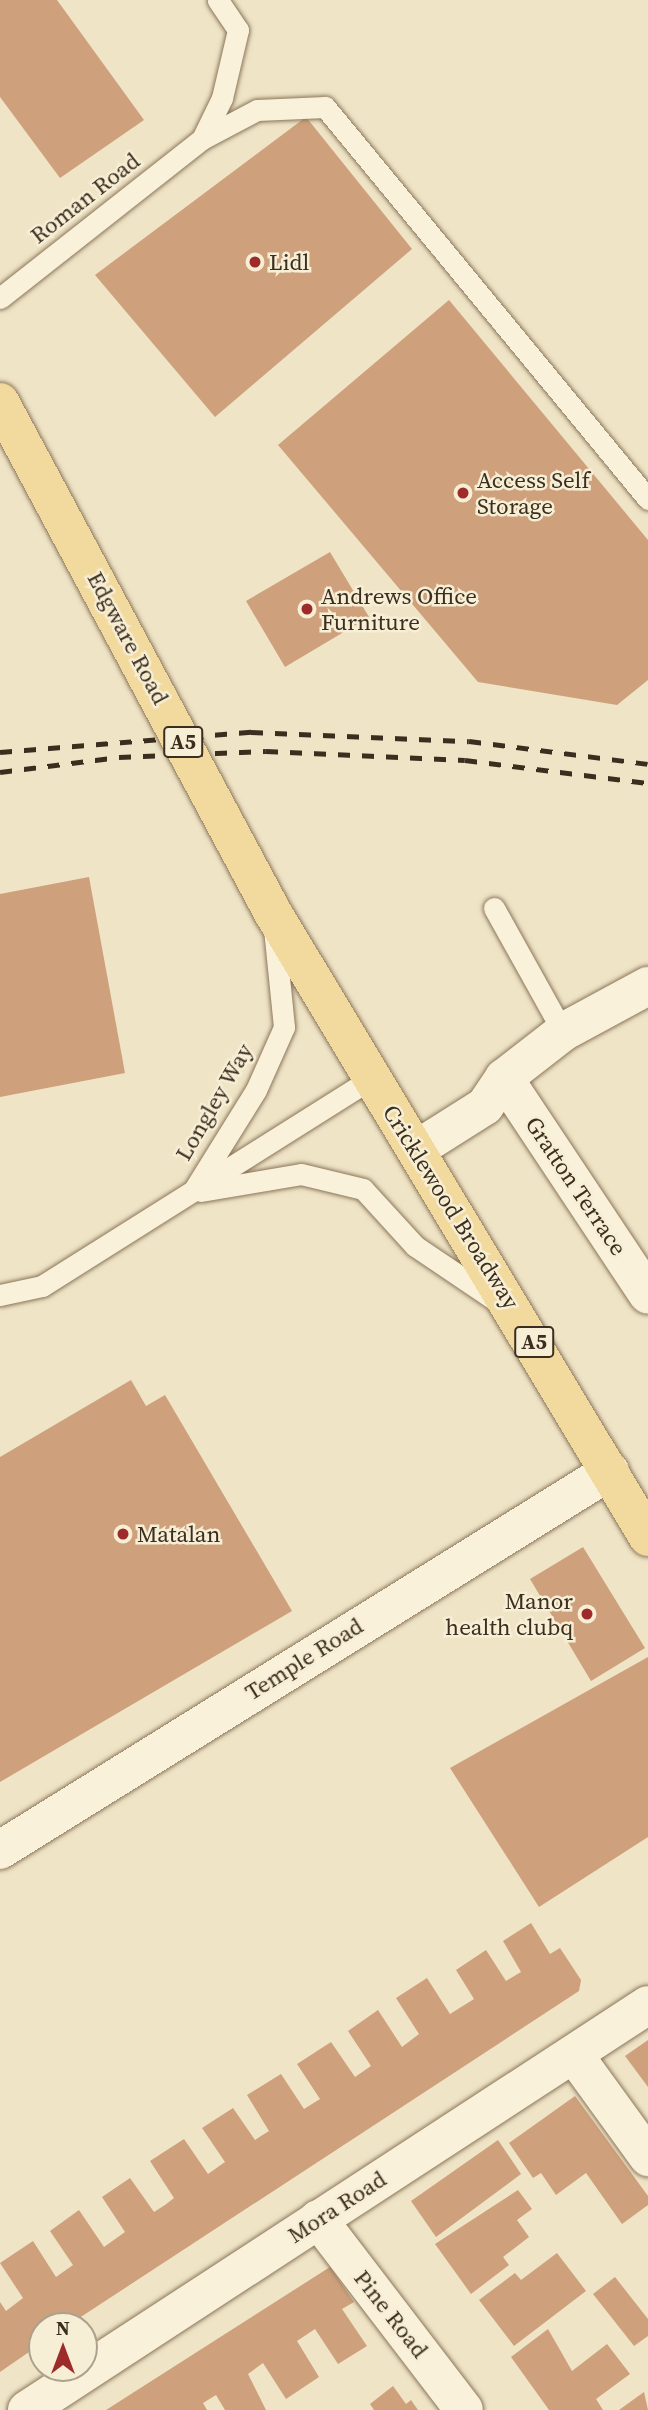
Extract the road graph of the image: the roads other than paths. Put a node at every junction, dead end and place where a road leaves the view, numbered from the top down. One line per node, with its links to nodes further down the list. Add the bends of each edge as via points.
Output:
1 (218, 0): 2 (lane, via 238,30 222,98)
2 (202, 139): 3 (lane, Roman Road); 5 (lane, Roman Road, via 257,110 325,107)
3 (0, 298)
4 (0, 402): 7 (main road, Edgware Road / A5)
5 (648, 499)
6 (494, 908): 9 (lane)
7 (273, 913): 11 (main road, Cricklewood Broadway / A5); 13 (lane, Longley Way, via 284,1027 256,1090)
8 (648, 986): 9 (street)
9 (562, 1032): 10 (street)
10 (504, 1077): 12 (street, via 485,1106); 15 (street, Gratton Terrace)
11 (371, 1079): 12 (main road, Cricklewood Broadway / A5); 13 (lane, Longley Way)
12 (417, 1149): 16 (main road, Cricklewood Broadway / A5)
13 (192, 1192): 14 (lane, Longley Way, via 42,1286); 16 (lane, via 301,1174 363,1189 415,1246)
14 (0, 1295)
15 (648, 1295)
16 (518, 1315): 17 (main road, Cricklewood Broadway / A5)
17 (610, 1471): 18 (main road, Cricklewood Broadway / A5); 19 (street, Temple Road)
18 (648, 1537)
19 (0, 1850)
20 (648, 2005): 21 (street, Mora Road)
21 (575, 2056): 22 (street); 23 (street, Mora Road)
22 (648, 2157)
23 (318, 2219): 24 (street, Mora Road); 25 (street, Pine Road)
24 (27, 2410)
25 (464, 2410)

